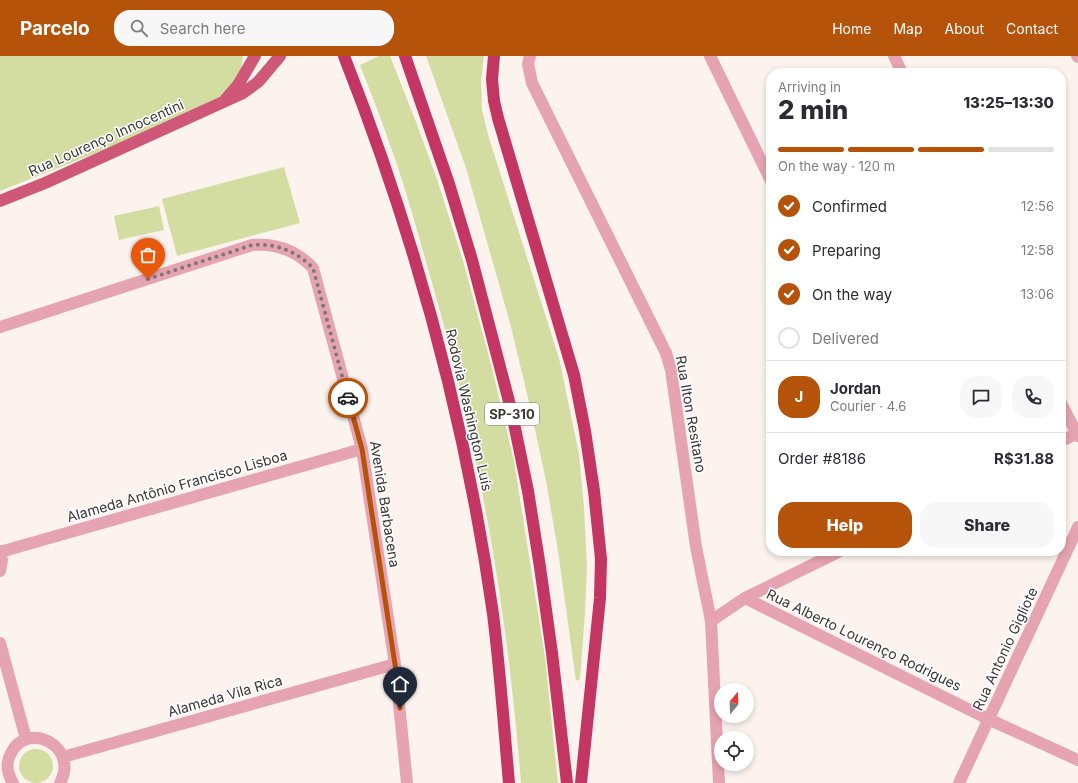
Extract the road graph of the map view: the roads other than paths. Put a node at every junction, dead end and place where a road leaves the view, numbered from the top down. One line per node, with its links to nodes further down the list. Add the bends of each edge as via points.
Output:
1 (255, 56): 10 (main road, Rua Lourenço Innocentini, via 238,85)
2 (280, 56): 10 (main road, Rua Lourenço Innocentini, via 258,82)
3 (344, 56): 35 (highway, Rodovia Washington Luís, via 384,162 412,251 438,340 458,425 493,615)
4 (405, 56): 36 (highway, SP-310, via 472,260 511,409 540,567)
5 (494, 56): 37 (highway, via 492,79 498,118 574,375 594,491 601,559 600,598)
6 (530, 56): 25 (street, Rua Ilton Resitano, via 528,64 532,83 666,353 671,370 696,547)
7 (710, 56): 11 (street)
8 (894, 56): 9 (street)
9 (900, 68)
10 (224, 102): 12 (main road, Rua Lourenço Innocentini)
11 (766, 171)
12 (0, 201)
13 (0, 327): 17 (street, Avenida Barbacena, via 252,245 262,244 284,249 297,254 313,268)
14 (1066, 413): 15 (street)
15 (1077, 434): 16 (street)
16 (1066, 439)
17 (362, 449): 19 (street, Alameda Antônio Francisco Lisboa); 27 (street, Avenida Barbacena)
18 (1078, 527): 20 (street, Rua Antonio Gigliote)
19 (0, 551): 23 (street)
20 (1066, 553)
21 (830, 556): 24 (street)
22 (1064, 556): 28 (street, Rua Antonio Gigliote)
23 (0, 571)
24 (745, 598): 25 (street); 28 (street, Rua Alberto Lourenço Rodrigues)
25 (711, 621): 38 (street, Rua Ilton Resitano)
26 (0, 643): 29 (street)
27 (395, 664): 30 (street, Alameda Vila Rica); 34 (street, Avenida Barbacena)
28 (988, 719): 31 (street, Rua Alberto Lourenço Rodrigues); 39 (street, Rua Antonio Gigliote)
29 (26, 739): 30 (street, via 44,739 59,749); 32 (street, via 12,750 8,758)
30 (63, 757): 33 (street, via 64,770)
31 (1078, 760)
32 (7, 777)
33 (60, 783)
34 (408, 783)
35 (509, 783)
36 (568, 783)
37 (581, 783)
38 (719, 783)
39 (959, 783)

